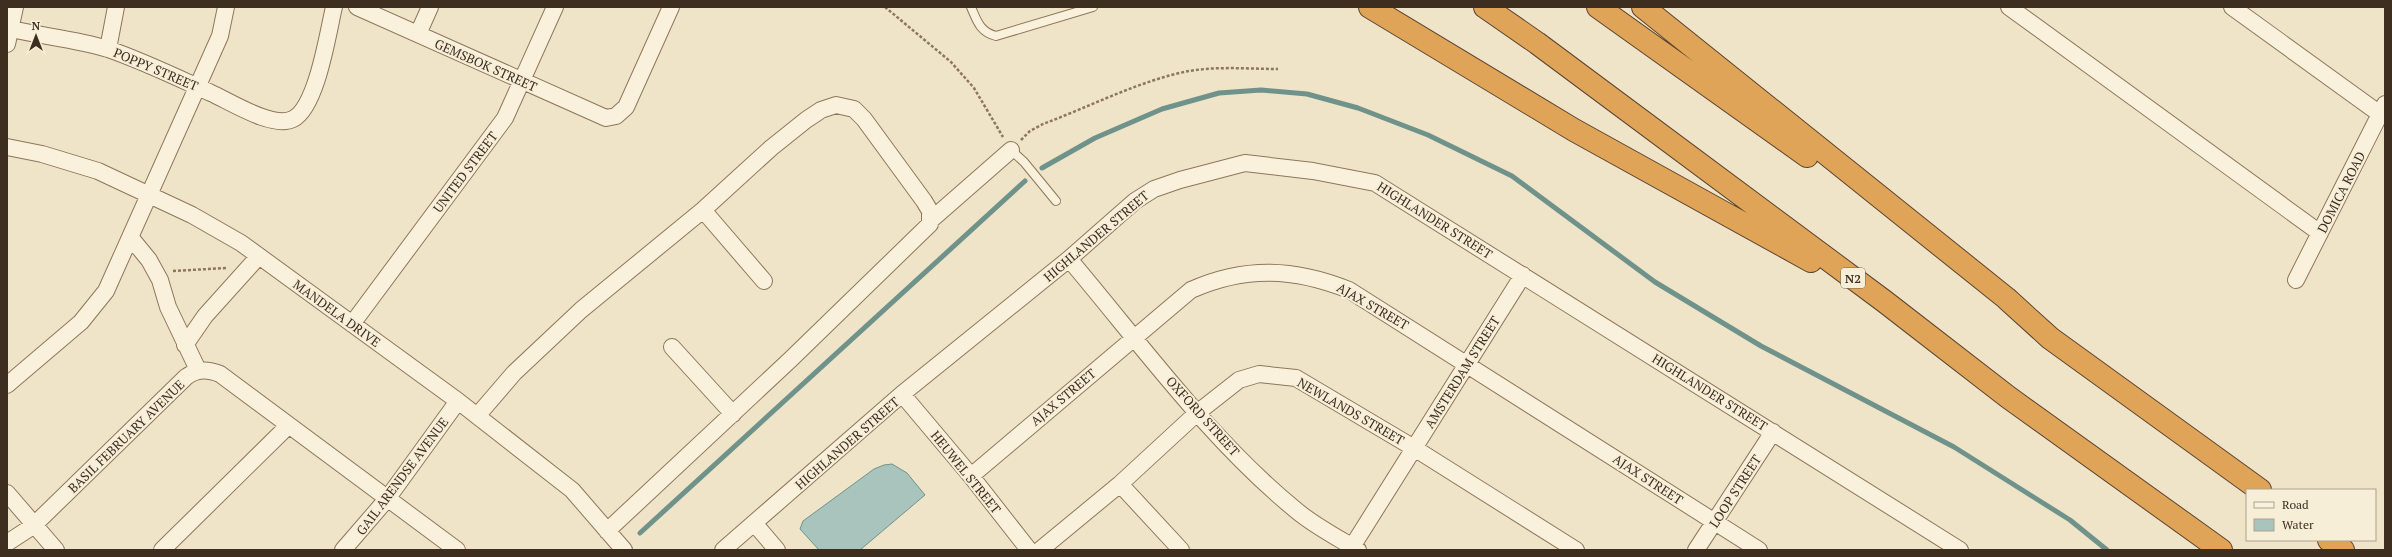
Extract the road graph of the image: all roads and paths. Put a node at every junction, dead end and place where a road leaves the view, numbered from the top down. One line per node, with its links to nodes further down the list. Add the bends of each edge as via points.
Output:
1 (15, 7): 18 (street)
2 (116, 7): 20 (street)
3 (226, 7): 23 (street, via 220,36)
4 (334, 7): 23 (street, POPPY STREET, via 322,65 306,104 298,116 287,121 269,120)
5 (357, 7): 19 (street, GEMSBOK STREET)
6 (430, 7): 19 (street)
7 (555, 7): 22 (street, UNITED STREET)
8 (671, 7): 22 (street, GEMSBOK STREET, via 626,107 616,116 601,117)
9 (885, 7): 26 (path, via 951,62 974,88)
10 (971, 7): 11 (lane, via 980,27 996,36)
11 (1093, 7)
12 (1370, 7): 40 (highway, via 1574,130)
13 (1485, 7): 40 (highway, N2)
14 (1598, 7): 39 (highway)
15 (1643, 7): 39 (highway)
16 (2009, 7): 31 (street)
17 (2232, 7): 24 (street)
18 (8, 34): 20 (street, POPPY STREET)
19 (418, 34): 22 (street, GEMSBOK STREET)
20 (108, 49): 23 (street, POPPY STREET)
21 (1278, 69): 26 (path, via 1213,69 1189,71 1157,79 1043,124 1030,131)
22 (523, 81): 41 (street, UNITED STREET, via 505,118)
23 (198, 87): 27 (street)
24 (2382, 109): 31 (street, DOMICA ROAD)
25 (7, 147): 27 (street, MANDELA DRIVE, via 42,154 98,171)
26 (1011, 150): 28 (lane); 30 (street)
27 (150, 195): 32 (street); 34 (street, MANDELA DRIVE, via 192,214 241,243)
28 (1056, 202)
29 (702, 210): 30 (street, via 806,120 821,110 836,105 854,110 864,119 927,206); 38 (street); 52 (street, via 581,310 514,373)
30 (931, 220): 51 (street, via 925,230)
31 (2320, 233): 37 (street, DOMICA ROAD)
32 (131, 238): 36 (street, via 149,260); 47 (street, via 106,291 81,322)
33 (1069, 259): 35 (street, HIGHLANDER STREET, via 1135,201 1154,189 1245,163 1313,171 1375,183); 42 (street, OXFORD STREET); 48 (street, HIGHLANDER STREET)
34 (254, 261): 36 (path, via 171,271); 41 (street, MANDELA DRIVE); 43 (street, via 206,316)
35 (1523, 275): 45 (street, AMSTERDAM STREET); 54 (street, HIGHLANDER STREET)
36 (160, 280): 43 (street, via 168,307)
37 (2296, 280)
38 (764, 281)
39 (2006, 298): 58 (highway, via 2050,338)
40 (1884, 301): 82 (highway, N2, via 2008,397)
41 (352, 324): 49 (street, MANDELA DRIVE)
42 (1135, 337): 45 (street, AJAX STREET, via 1191,290 1214,280 1242,273 1283,274 1311,278 1349,290); 50 (street, OXFORD STREET); 56 (street, AJAX STREET)
43 (185, 345): 46 (street)
44 (672, 347): 51 (street)
45 (1468, 364): 55 (street, AMSTERDAM STREET); 61 (street, AJAX STREET)
46 (198, 370): 53 (street, BASIL FEBRUARY AVENUE, via 220,374); 63 (street, BASIL FEBRUARY AVENUE, via 186,377)
47 (7, 385)
48 (902, 394): 56 (street, HEUWEL STREET); 62 (street, HIGHLANDER STREET)
49 (458, 401): 52 (street, MANDELA DRIVE); 60 (street, GAIL ARENDSE AVENUE)
50 (1197, 413): 55 (street, NEWLANDS STREET, via 1239,380 1259,374 1277,374 1296,378); 57 (street, NEWLANDS STREET); 67 (street, OXFORD STREET, via 1273,491 1298,512)
51 (733, 414): 64 (street)
52 (477, 416): 64 (street, MANDELA DRIVE, via 572,490)
53 (289, 425): 60 (street, BASIL FEBRUARY AVENUE); 69 (street)
54 (1773, 432): 61 (street, LOOP STREET); 81 (street, HIGHLANDER STREET)
55 (1414, 448): 67 (street, AMSTERDAM STREET); 78 (street, NEWLANDS STREET)
56 (971, 476): 75 (street, HEUWEL STREET)
57 (1120, 484): 76 (street, NEWLANDS STREET); 77 (street)
58 (2259, 489)
59 (7, 493): 63 (street)
60 (387, 499): 70 (street, GAIL ARENDSE AVENUE); 71 (street, BASIL FEBRUARY AVENUE)
61 (1715, 521): 79 (street, LOOP STREET); 80 (street, AJAX STREET)
62 (754, 523): 73 (street, HIGHLANDER STREET); 74 (street)
63 (33, 526): 66 (street, BASIL FEBRUARY AVENUE); 68 (street)
64 (610, 534): 72 (street, MANDELA DRIVE)
65 (2330, 541): 83 (highway)
66 (7, 543)
67 (1354, 549)
68 (56, 550)
69 (162, 550)
70 (344, 550)
71 (457, 550)
72 (624, 550)
73 (723, 550)
74 (777, 550)
75 (1029, 550)
76 (1040, 550)
77 (1181, 550)
78 (1576, 550)
79 (1696, 550)
80 (1759, 550)
81 (1960, 550)
82 (2221, 550)
83 (2343, 550)

